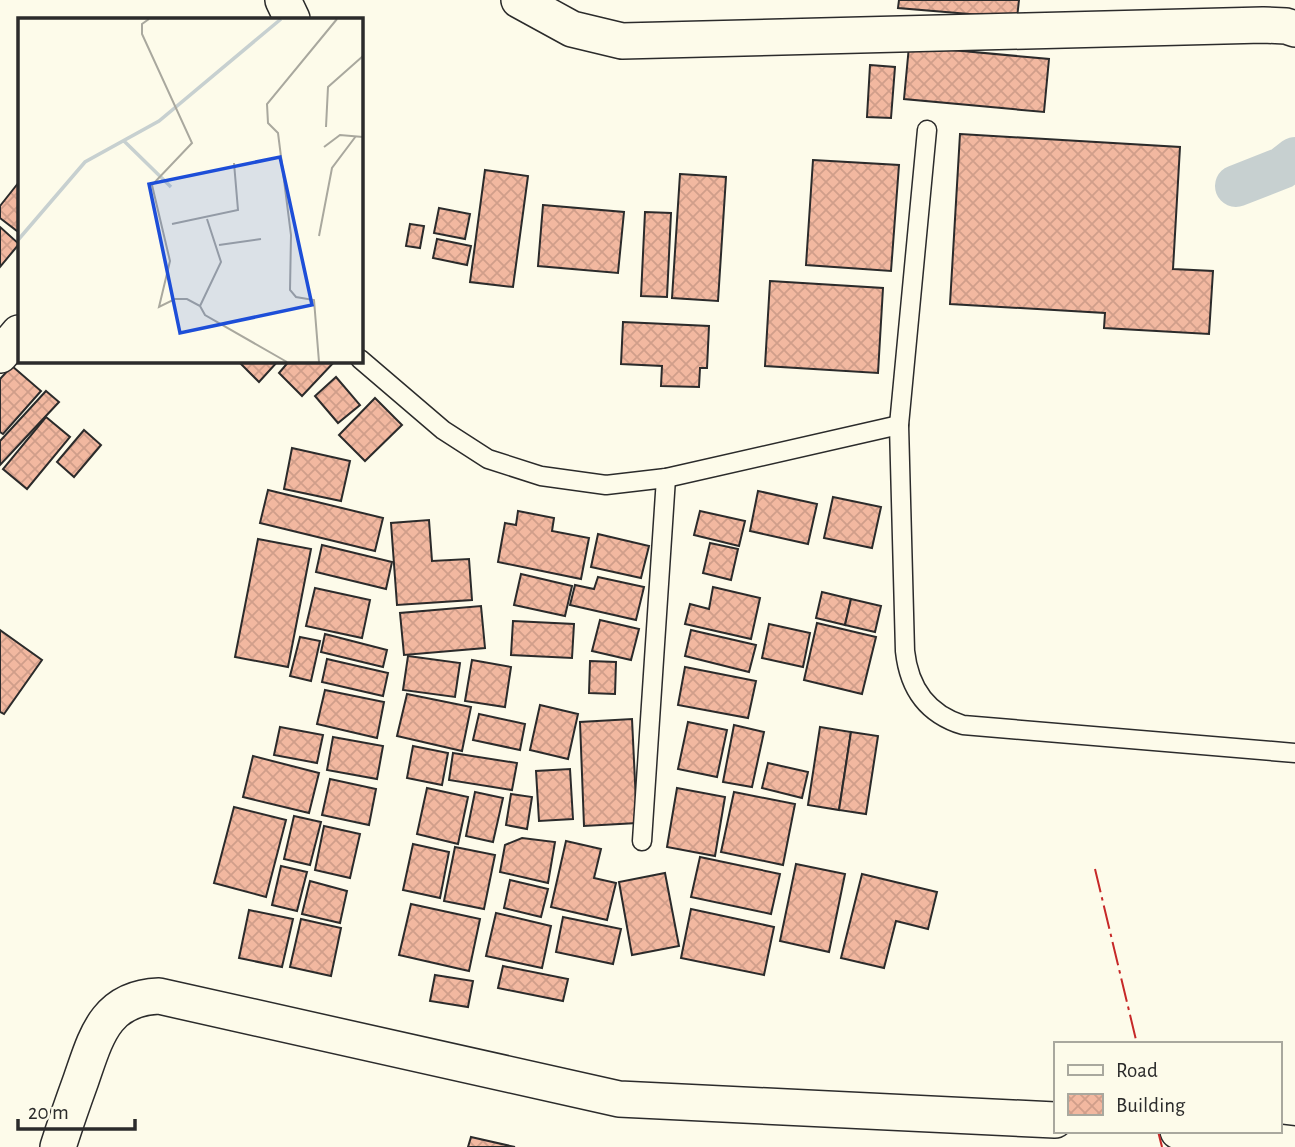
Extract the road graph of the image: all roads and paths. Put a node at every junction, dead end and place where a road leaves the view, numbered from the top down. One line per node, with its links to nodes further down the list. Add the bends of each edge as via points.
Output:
1 (283, 0): 3 (street)
2 (519, 0): 4 (street, via 572,29 622,41 1263,25)
3 (292, 18)
4 (1295, 29)
5 (927, 130): 9 (lane)
6 (18, 334): 7 (street)
7 (0, 355)
8 (362, 361): 10 (lane, via 443,429 497,463 541,476 606,485)
9 (900, 425): 10 (lane); 11 (lane, via 906,658 911,682 931,708 963,725)
10 (666, 478): 12 (lane)
11 (1295, 753)
12 (642, 841)
13 (1054, 1119): 16 (street, via 619,1098 159,996 121,1007 98,1030)
14 (1196, 1133): 15 (street)
15 (1295, 1144)
16 (58, 1147)

